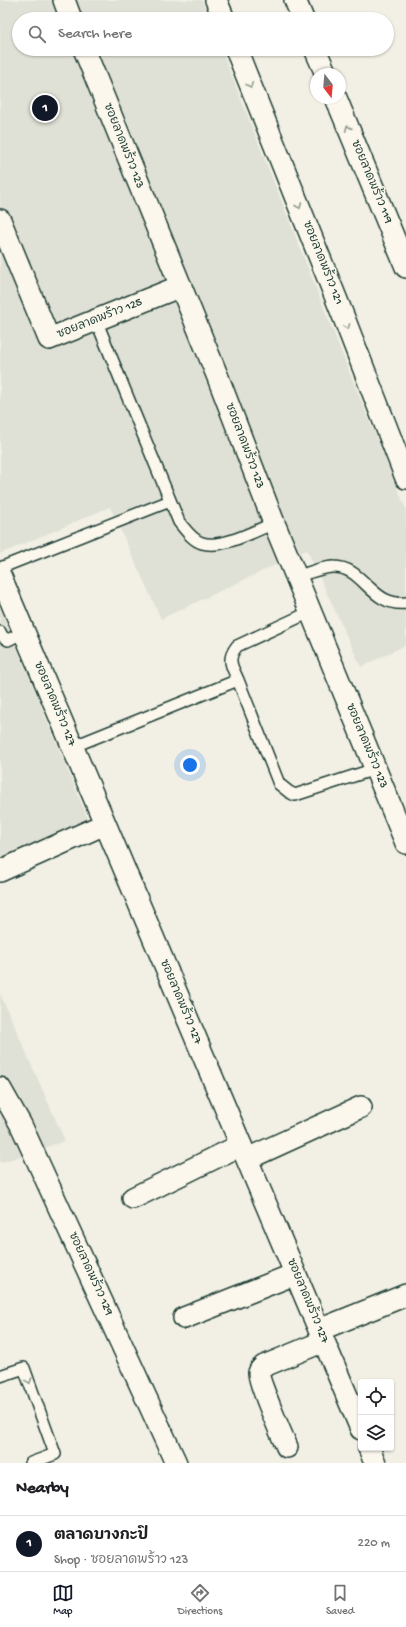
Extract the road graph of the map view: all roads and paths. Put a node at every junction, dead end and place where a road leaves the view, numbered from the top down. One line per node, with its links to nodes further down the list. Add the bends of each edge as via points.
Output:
1 (64, 0): 4 (street)
2 (216, 0): 5 (street)
3 (295, 0): 6 (street)
4 (69, 12)
5 (221, 12)
6 (300, 12)
7 (87, 56): 14 (street, ซอยลาดพร้าว 123)
8 (239, 56): 16 (street, ซอยลาดพร้าว 121, one-way to 16, via 344,318)
9 (319, 56): 10 (street)
10 (324, 68)
11 (338, 104): 13 (street, ซอยลาดพร้าว 119, one-way to 11)
12 (0, 220): 15 (street, ซอยลาดพร้าว 125, via 49,339)
13 (406, 267)
14 (181, 286): 15 (street, ซอยลาดพร้าว 125); 19 (street, ซอยลาดพร้าว 123)
15 (96, 320): 18 (lane)
16 (399, 439): 17 (street, ซอยลาดพร้าว 121)
17 (406, 478)
18 (170, 501): 19 (lane, via 179,522 201,543 230,541); 20 (lane)
19 (274, 523): 22 (street, ซอยลาดพร้าว 123)
20 (0, 568)
21 (0, 575): 26 (street, ซอยลาดพร้าว 127)
22 (296, 577): 23 (lane, via 333,566 344,568 350,570 374,594 389,602); 24 (street, ซอยลาดพร้าว 123)
23 (406, 603)
24 (310, 612): 27 (lane, via 237,646 230,660); 29 (street, ซอยลาดพร้าว 123)
25 (0, 632): 26 (lane, via 4,639 8,640)
26 (24, 632): 28 (street, ซอยลาดพร้าว 127)
27 (238, 680): 28 (lane); 29 (lane, via 279,784 289,792 295,795)
28 (72, 747): 30 (street, ซอยลาดพร้าว 127)
29 (375, 769): 31 (street, ซอยลาดพร้าว 123)
30 (105, 824): 32 (street); 35 (street, ซอยลาดพร้าว 127)
31 (406, 843)
32 (0, 871)
33 (0, 1088): 46 (street, ซอยลาดพร้าว 129, via 21,1125)
34 (362, 1107): 35 (street)
35 (244, 1152): 36 (street); 37 (street, ซอยลาดพร้าว 127)
36 (133, 1198)
37 (295, 1274): 39 (street); 40 (street, ซอยลาดพร้าว 127)
38 (406, 1295): 40 (street)
39 (184, 1318)
40 (321, 1335): 42 (street, ซอยลาดพร้าว 127); 43 (street, via 264,1366 258,1374)
41 (0, 1376): 45 (lane, one-way to 45, via 24,1368 55,1454)
42 (358, 1422)
43 (286, 1447)
44 (370, 1451): 47 (street)
45 (31, 1463)
46 (176, 1463)
47 (375, 1463)

